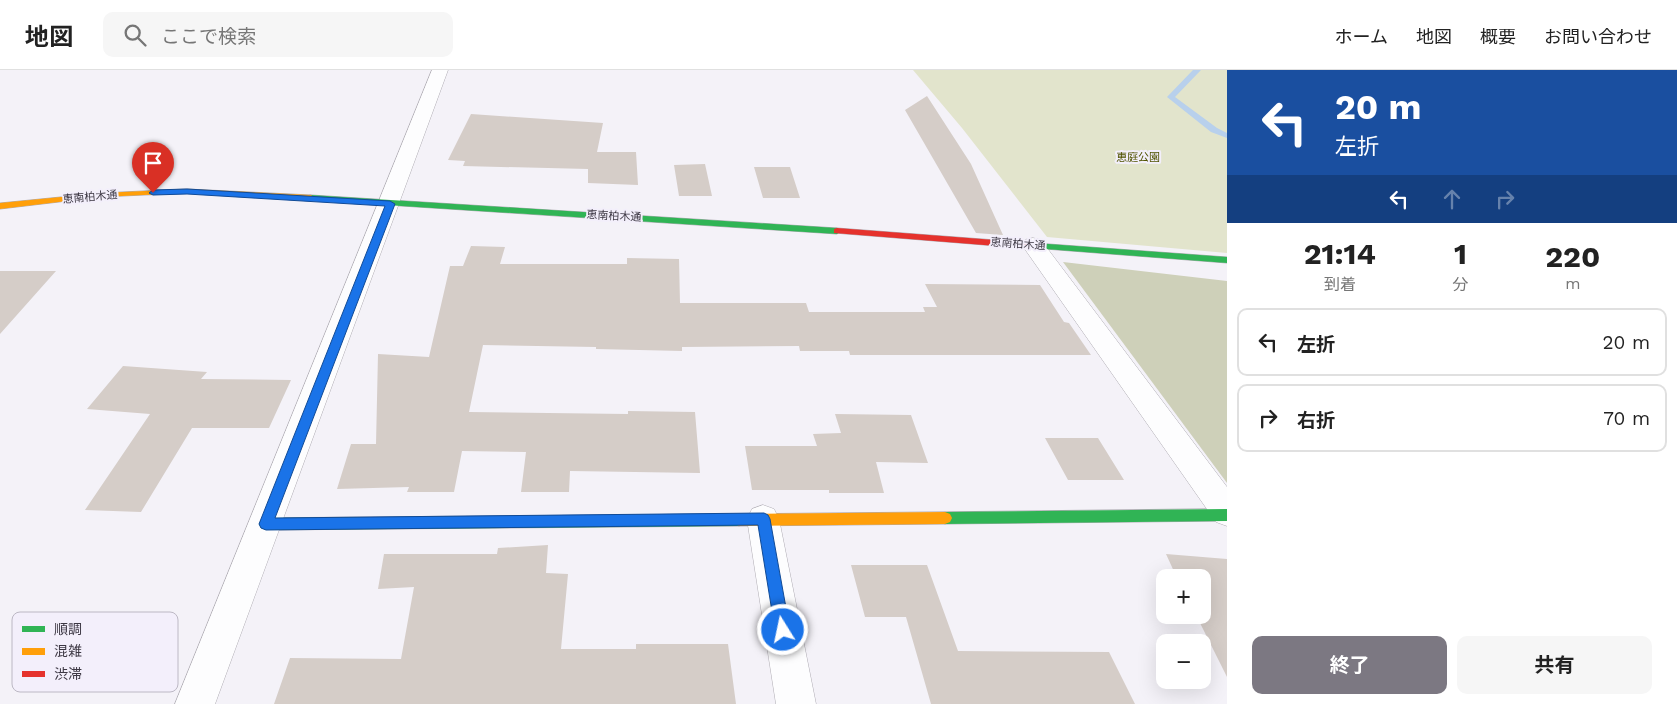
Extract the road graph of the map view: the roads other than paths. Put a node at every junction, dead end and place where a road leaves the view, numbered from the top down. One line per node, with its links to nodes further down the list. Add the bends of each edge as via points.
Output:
1 (440, 70): 2 (street)
2 (390, 204): 3 (street, 恵南柏木通, via 187,191 101,195); 4 (street, 恵南柏木通, via 750,224); 8 (street)
3 (0, 206)
4 (1033, 245): 5 (street, 恵南柏木通); 6 (street)
5 (1227, 260)
6 (1227, 513): 7 (street)
7 (764, 519): 8 (street); 10 (street)
8 (266, 524): 9 (street)
9 (195, 704)
10 (796, 704)

